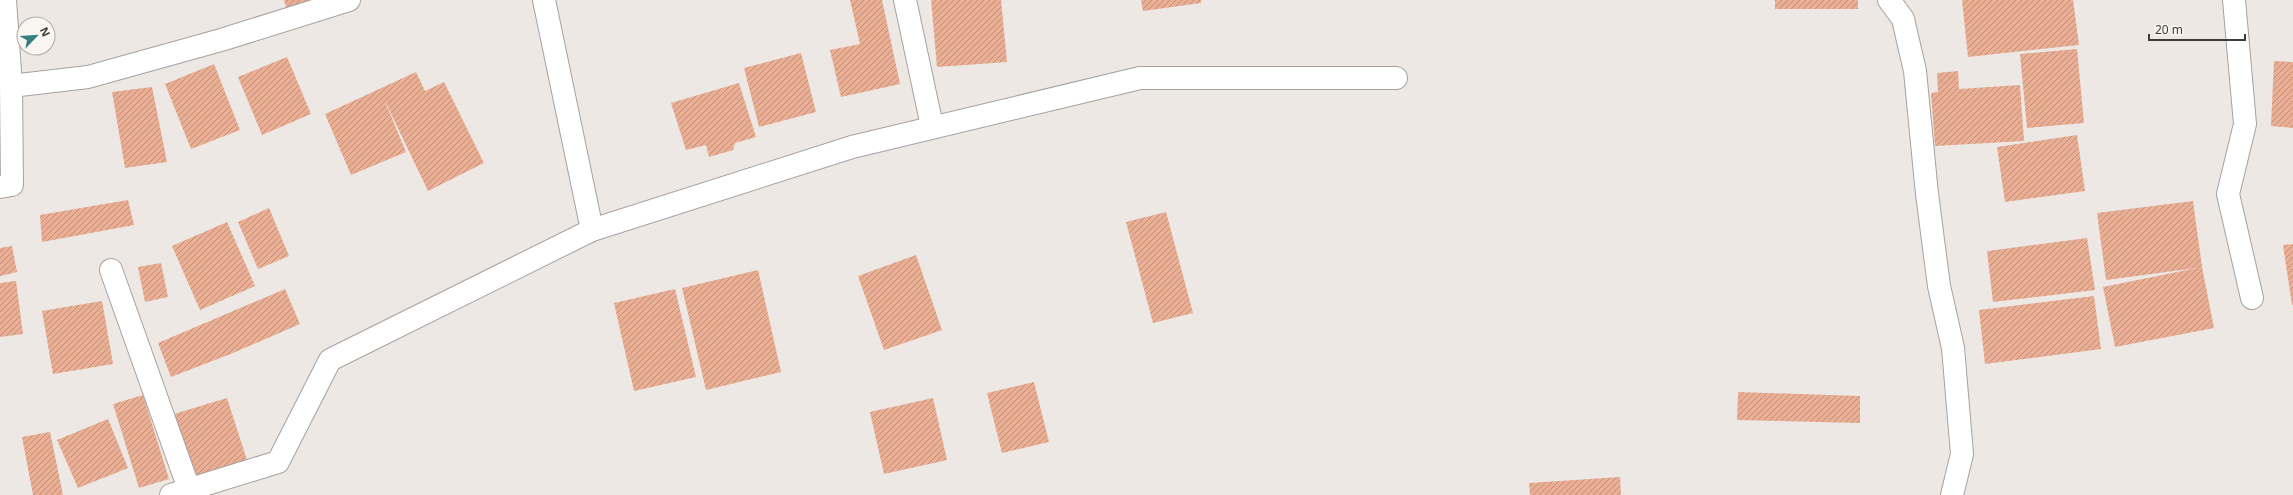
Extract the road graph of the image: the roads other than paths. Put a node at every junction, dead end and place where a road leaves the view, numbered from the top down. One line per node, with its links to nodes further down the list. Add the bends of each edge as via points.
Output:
1 (5, 0): 8 (street)
2 (349, 0): 8 (street, via 221,40 88,77)
3 (544, 0): 11 (street)
4 (905, 0): 9 (street)
5 (1889, 0): 15 (street, via 1904,19 1915,71 1939,286 1953,348 1962,454)
6 (2234, 0): 13 (street, via 2245,124 2228,194)
7 (1396, 78): 9 (street, via 1140,78)
8 (11, 86): 10 (street, via 12,186)
9 (932, 126): 11 (street, via 852,147)
10 (0, 187)
11 (592, 230): 14 (street, via 330,360 278,462)
12 (111, 270): 14 (street)
13 (2252, 298)
14 (180, 492)
15 (1952, 495)

